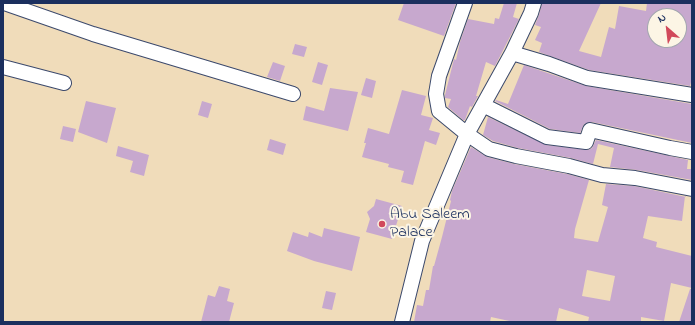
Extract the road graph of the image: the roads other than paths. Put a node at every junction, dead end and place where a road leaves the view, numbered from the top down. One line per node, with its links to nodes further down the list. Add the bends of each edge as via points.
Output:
1 (4, 3): 7 (street, via 93,34)
2 (465, 3): 10 (street, via 439,76 436,94 439,111)
3 (534, 3): 4 (street)
4 (512, 53): 8 (street, via 586,78); 9 (street)
5 (3, 67): 6 (street)
6 (64, 83)
7 (293, 94)
8 (692, 95)
9 (483, 105): 10 (street); 11 (street, via 547,137 586,142 590,130)
10 (466, 134): 12 (street, via 489,149 516,156 602,175 635,178); 13 (street, via 422,241)
11 (692, 152)
12 (692, 189)
13 (402, 322)

